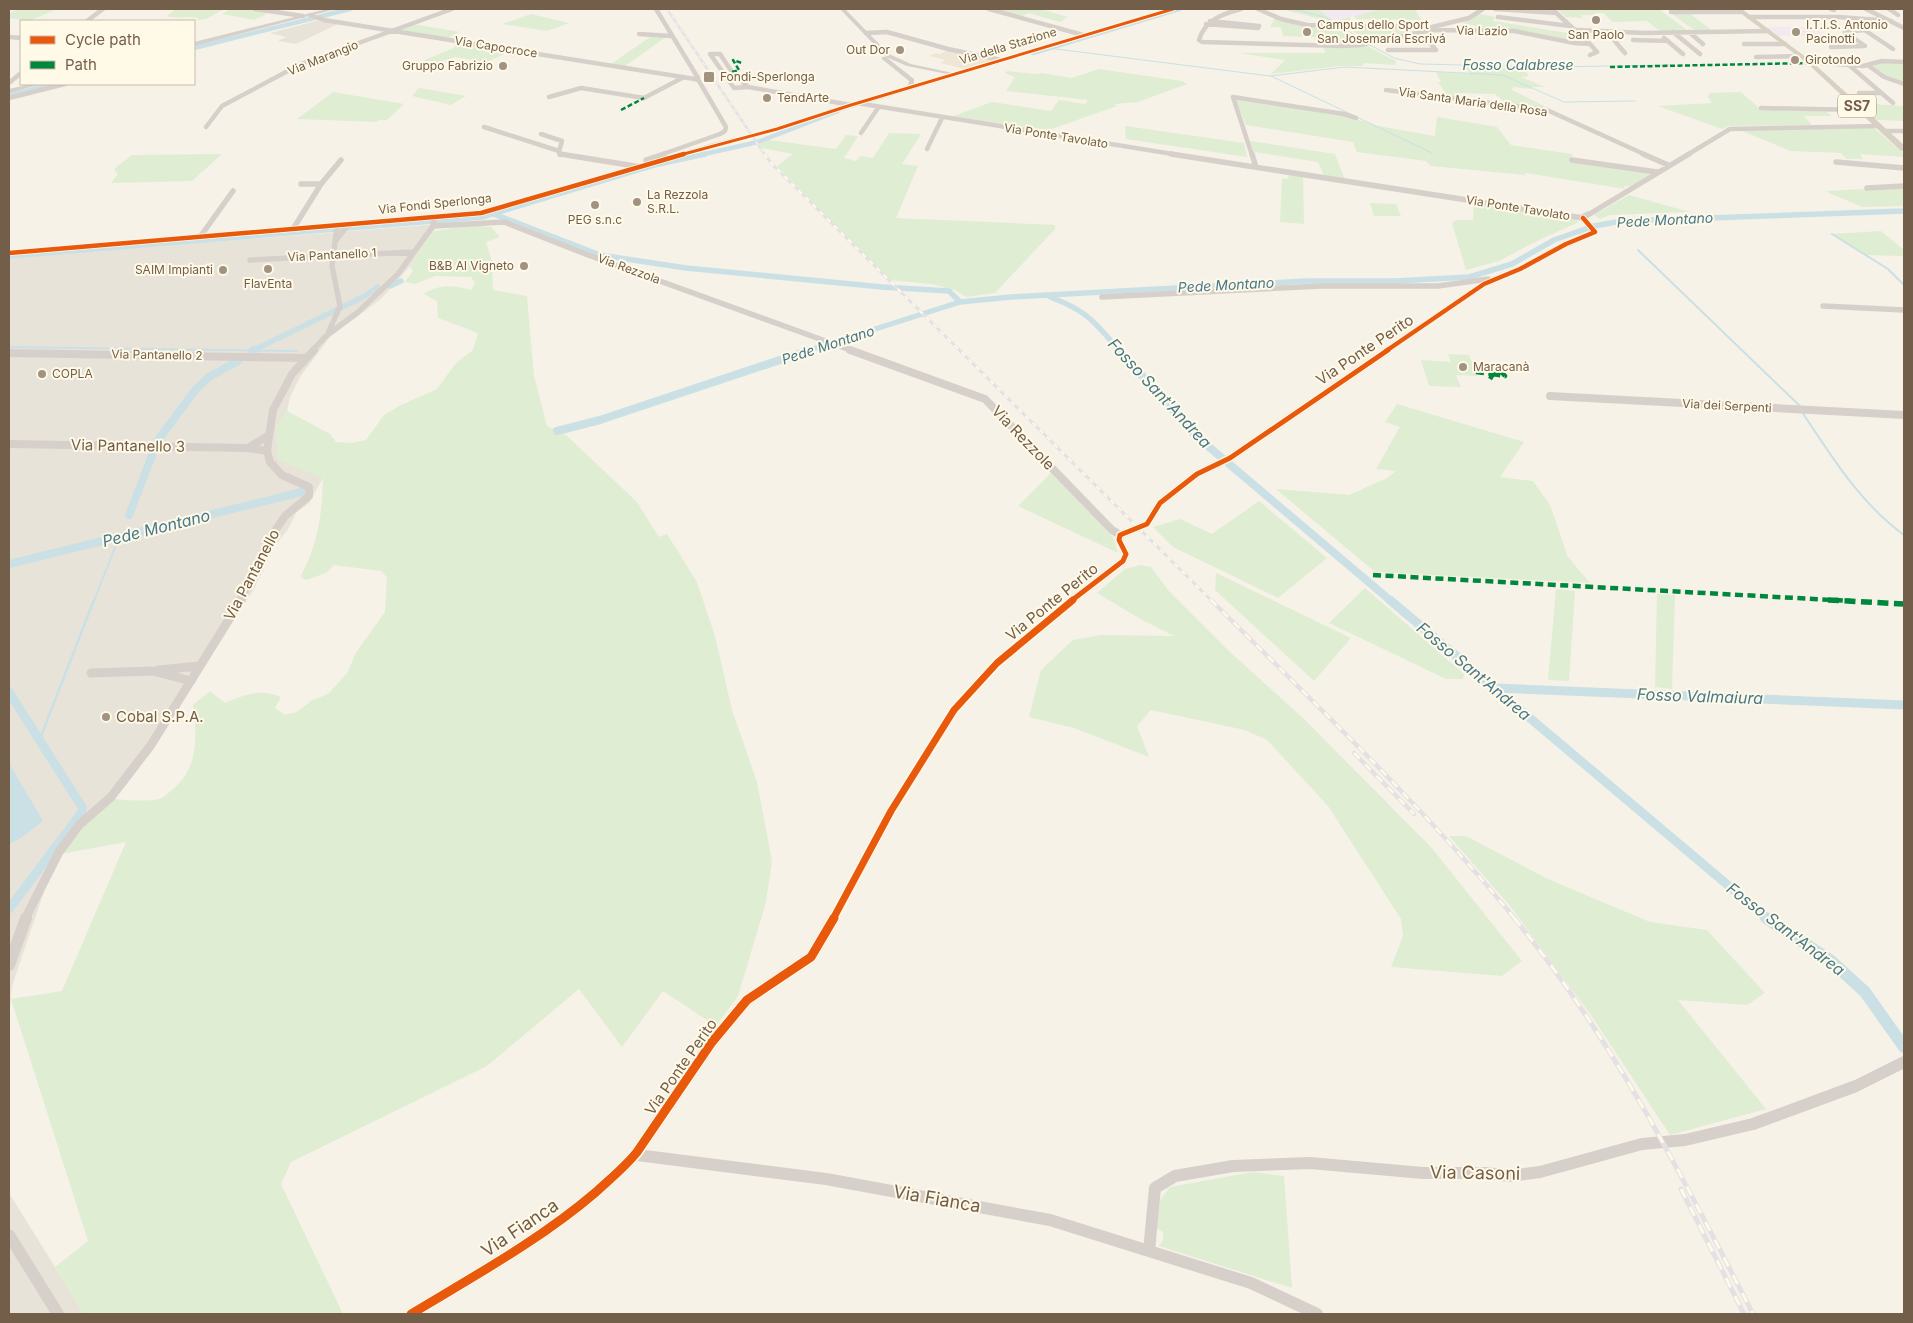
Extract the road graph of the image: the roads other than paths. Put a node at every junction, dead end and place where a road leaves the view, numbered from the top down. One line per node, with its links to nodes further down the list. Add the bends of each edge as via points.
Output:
1 (103, 9): 27 (street)
2 (254, 9): 23 (street, Via Capocroce)
3 (333, 9): 23 (main road)
4 (452, 9): 35 (street, Via Marangio)
5 (656, 9): 48 (street)
6 (836, 9): 84 (street)
7 (842, 9): 42 (street)
8 (989, 9): 49 (street)
9 (1172, 9): 49 (street, Via della Stazione)
10 (1241, 9): 30 (street)
11 (1258, 9): 32 (street, via 1307,25)
12 (1483, 9): 28 (street)
13 (1495, 9): 21 (street)
14 (1552, 9): 21 (street)
15 (1866, 9): 29 (street)
16 (1889, 9): 22 (street)
17 (1740, 10): 20 (street); 25 (main road, SS7)
18 (1780, 11): 19 (street)
19 (1804, 11)
20 (1670, 12)
21 (1557, 13): 31 (street)
22 (1898, 15)
23 (308, 16): 35 (street, Via Capocroce); 54 (main road)
24 (1498, 17): 31 (street)
25 (1749, 17): 26 (street); 45 (main road, SS7)
26 (1845, 17): 29 (street); 38 (street)
27 (88, 20)
28 (1461, 21): 32 (street); 36 (street)
29 (1891, 21): 33 (street)
30 (1208, 22): 30 (street, via 1258,28 1260,26); 47 (street, Via Lazio, via 1199,36 1202,42 1341,46)
31 (1570, 26): 37 (street)
32 (1430, 28): 36 (street, Via Lazio); 47 (street, Via Lazio)
33 (1904, 28)
34 (1626, 29): 43 (street, via 1639,29)
35 (392, 30): 80 (street, Via Capocroce); 103 (street, Via Marangio, via 296,66 222,106)
36 (1488, 30): 55 (street, Via Lazio, via 1514,31)
37 (1577, 30): 39 (street); 55 (street)
38 (1864, 30): 59 (street, via 1845,32 1865,46); 61 (street)
39 (1607, 32): 43 (street); 63 (street)
40 (1673, 32): 41 (street); 44 (street); 65 (street)
41 (1689, 32): 45 (street); 56 (street)
42 (866, 33): 69 (street, via 887,32); 72 (street, via 887,55)
43 (1644, 33): 44 (street)
44 (1658, 33): 53 (street)
45 (1770, 33): 50 (street); 58 (main road, SS7)
46 (639, 34): 48 (street)
47 (1407, 34): 62 (street, via 1411,42 1430,43 1436,50)
48 (671, 36): 82 (street, via 698,78)
49 (1083, 36): 69 (street, Via della Stazione)
50 (1733, 36)
51 (1633, 40): 52 (street)
52 (1645, 40): 53 (street); 60 (street)
53 (1668, 41): 64 (street)
54 (195, 44)
55 (1590, 44): 67 (street, via 1597,52)
56 (1703, 44)
57 (1744, 44): 58 (street)
58 (1785, 44): 66 (main road, SS7)
59 (1831, 47)
60 (1653, 48)
61 (1893, 49)
62 (1388, 50)
63 (1625, 53)
64 (1683, 54)
65 (1700, 54)
66 (1798, 54): 68 (street); 70 (main road, SS7)
67 (1590, 55)
68 (1756, 57)
69 (1001, 60): 79 (street, Via della Stazione)
70 (1809, 62): 73 (street); 100 (main road, SS7)
71 (1904, 62): 74 (street, via 1882,61)
72 (906, 64): 76 (street); 84 (street, via 898,66)
73 (1849, 65): 74 (street); 93 (street)
74 (1869, 66): 86 (street, via 1884,77)
75 (731, 70): 77 (street); 77 (street, Via della Stazione, via 720,54 710,54); 81 (street, Via della Stazione)
76 (930, 70): 79 (street); 84 (street, via 934,73 930,78)
77 (724, 71): 83 (street, Via della Stazione)
78 (20, 75): 85 (street)
79 (941, 75): 84 (street, Via della Stazione, via 924,83)
80 (684, 77): 82 (street, Via Capocroce); 94 (street, via 644,98 581,88)
81 (737, 78): 83 (street); 89 (street, Via della Stazione)
82 (695, 79): 115 (street, via 726,127 725,131 646,160)
83 (729, 79): 89 (street, Via della Stazione, via 734,88)
84 (909, 80): 97 (street, Via della Stazione)
85 (9, 84)
86 (1904, 84)
87 (34, 85): 91 (main road)
88 (61, 85): 95 (street)
89 (748, 87): 97 (street, Via della Stazione)
90 (1386, 90): 116 (street, Via Santa Maria della Rosa, via 1547,110)
91 (9, 91)
92 (1860, 92): 93 (street)
93 (1880, 93): 96 (street)
94 (549, 96)
95 (9, 98)
96 (1893, 103)
97 (858, 104): 98 (street, Via Ponte Tavolato); 115 (street, Via Fondi Sperlonga)
98 (878, 108): 101 (street, Via Ponte Tavolato); 107 (street)
99 (1761, 108): 100 (street)
100 (1860, 110): 105 (main road, SS7)
101 (942, 118): 109 (street); 117 (street, Via Ponte Tavolato)
102 (1356, 118): 117 (street, via 1233,97)
103 (206, 127)
104 (484, 127): 111 (street)
105 (1881, 129): 106 (street, Via Ponte Tavolato); 110 (main road, SS7); 116 (street, Via Ponte Tavolato, via 1730,129)
106 (1904, 132)
107 (861, 133)
108 (541, 134): 111 (street, via 562,141)
109 (927, 149)
110 (1904, 149)
111 (559, 151): 115 (street, via 560,155)
112 (342, 160): 121 (street)
113 (1572, 160): 119 (street)
114 (1836, 162): 118 (street)
115 (644, 166): 126 (street, Via Fondi Sperlonga, via 504,208)
116 (1668, 166): 119 (street, Via Ponte Tavolato)
117 (1256, 167): 125 (street, Via Ponte Tavolato)
118 (1904, 168)
119 (1657, 172): 125 (street, Via Ponte Tavolato)
120 (301, 184): 121 (street)
121 (320, 184): 128 (street)
122 (1904, 186): 123 (street)
123 (1867, 188)
124 (233, 191): 130 (street)
125 (1583, 218): 136 (street, Via Ponte Perito, via 1595,232)
126 (433, 222): 127 (street, Via Fondi Sperlonga); 132 (street); 141 (street, Via Rezzola, via 504,222)
127 (346, 228): 129 (street, Via Fondi Sperlonga); 131 (street)
128 (293, 229): 129 (street, Via Fondi Sperlonga); 130 (street, Via Fondi Sperlonga)
129 (336, 229): 131 (street)
130 (200, 237): 133 (street, Via Fondi Sperlonga)
131 (336, 240): 134 (street)
132 (414, 252): 134 (street, Via Pantanello 1); 140 (street, via 380,294)
133 (9, 253)
134 (333, 255): 135 (street, Via Pantanello 1); 140 (street, via 339,308)
135 (250, 260)
136 (1493, 279): 137 (street, via 1438,286 1321,286); 150 (street, Via Ponte Perito, via 1230,458 1197,474 1160,503 1147,524)
137 (1102, 297)
138 (1823, 306): 139 (street)
139 (1904, 310)
140 (327, 335): 143 (street)
141 (822, 339): 150 (street, Via Rezzole, via 985,399)
142 (9, 353): 143 (street, Via Pantanello 2)
143 (306, 358): 146 (street, via 282,391 273,410)
144 (1550, 396): 145 (street, Via dei Serpenti)
145 (1904, 415)
146 (269, 435): 148 (street); 149 (street)
147 (9, 444): 148 (street, Via Pantanello 3)
148 (248, 448): 149 (street, Via Pantanello 3)
149 (267, 451): 151 (street, Via Pantanello, via 270,462 282,475 309,487 309,496 285,516 271,537 247,590)
150 (1120, 535): 157 (street, Via Ponte Perito, via 1126,554 1123,561 989,670 960,702 891,809 811,956 747,1000 712,1042)
151 (200, 666): 152 (street); 154 (street, Via Pantanello)
152 (153, 671): 153 (street); 154 (street)
153 (91, 673)
154 (191, 681): 155 (street, Via Pantanello, via 151,745 111,797 79,825 59,852 20,931)
155 (9, 965)
156 (1904, 1062): 159 (street, Via Casoni, via 1856,1086 1753,1124 1685,1140 1642,1144 1540,1172 1510,1176 1423,1173 1310,1163 1233,1166 1175,1176 1155,1188)
157 (637, 1155): 159 (street, Via Fianca, via 826,1179 934,1198 1050,1220); 161 (street, Via Fianca, via 592,1196 532,1241)
158 (9, 1235): 160 (street)
159 (1149, 1251): 162 (street, Via Fianca, via 1251,1283)
160 (58, 1314)
161 (411, 1314)
162 (1318, 1314)

